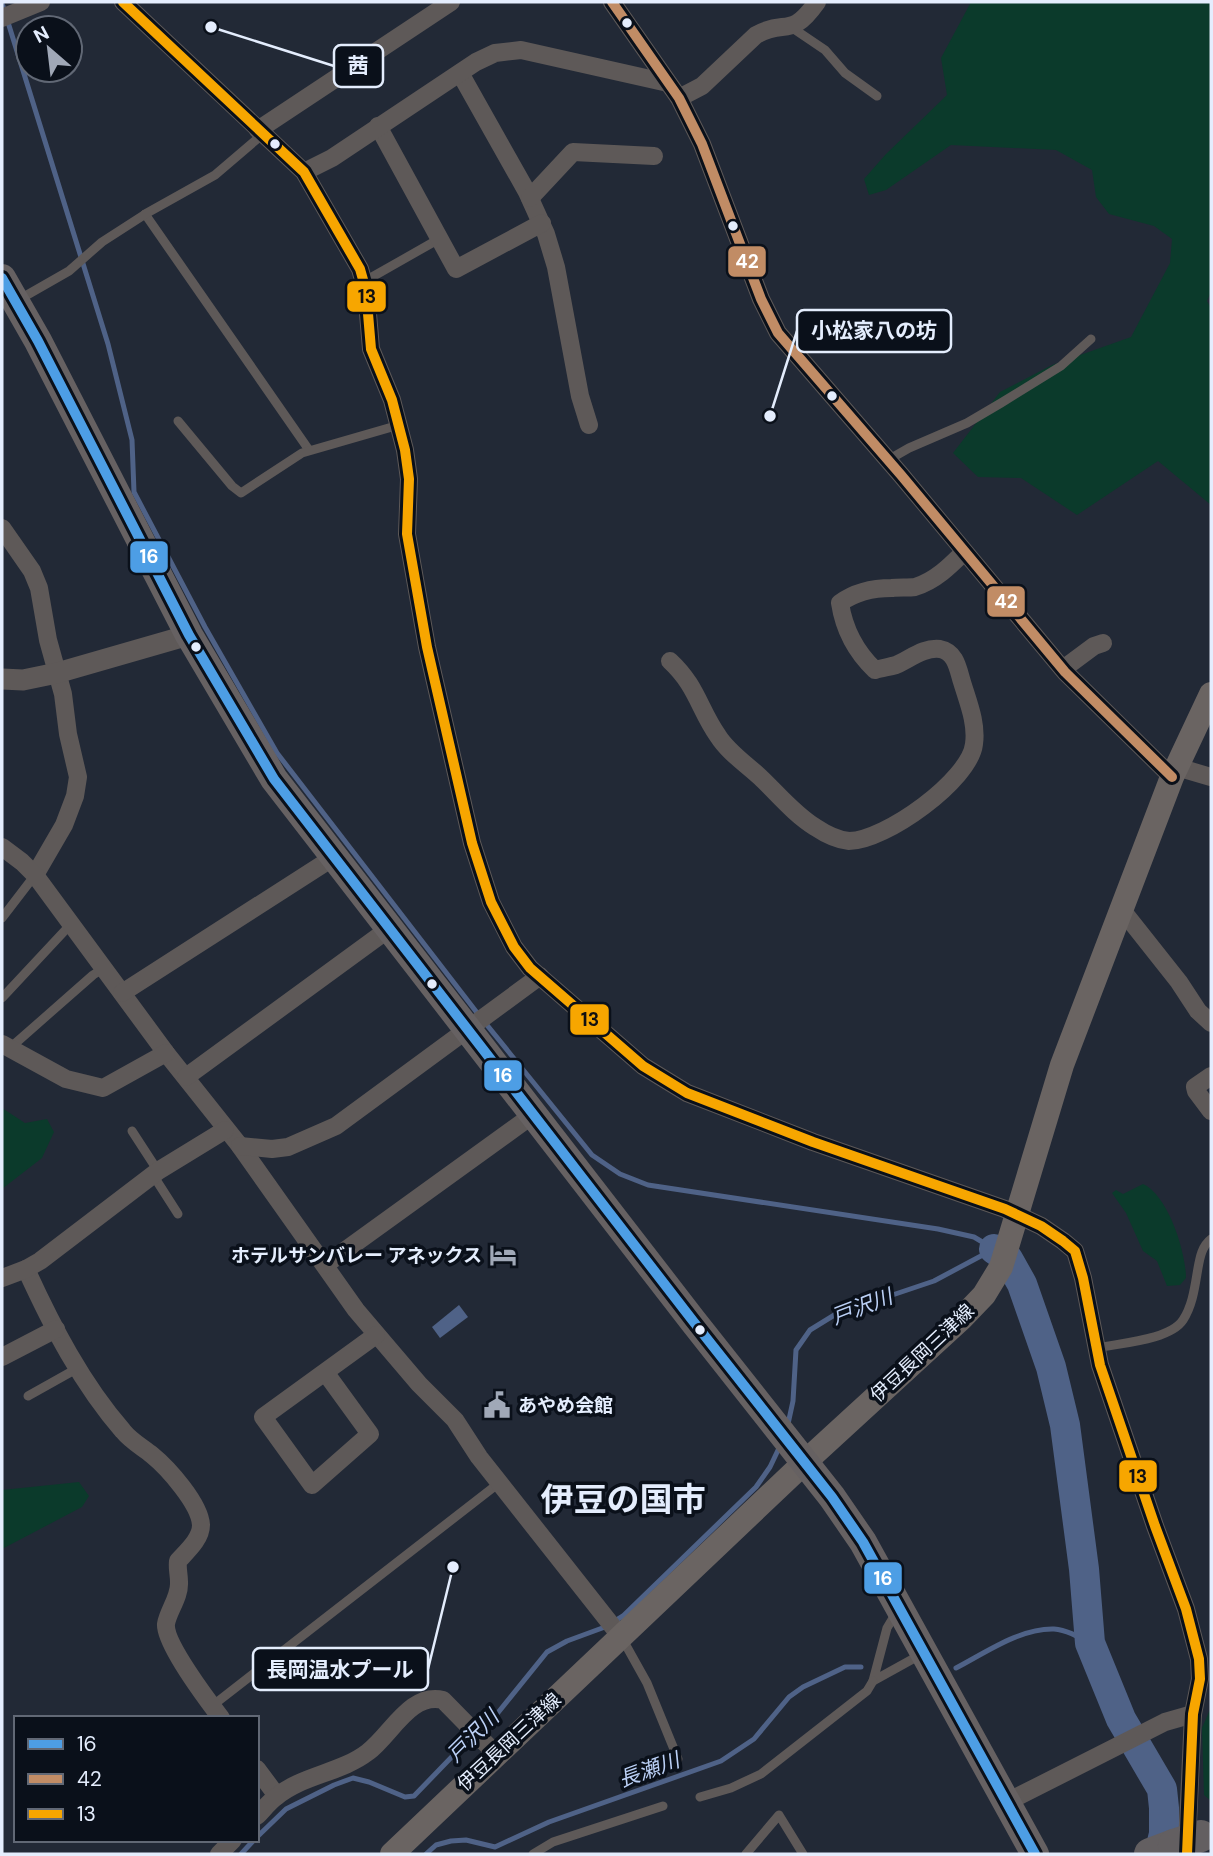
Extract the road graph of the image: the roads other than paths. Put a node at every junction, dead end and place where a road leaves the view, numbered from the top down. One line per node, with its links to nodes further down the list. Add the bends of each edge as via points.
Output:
1 (41, 2): 6 (street)
2 (123, 2): 12 (street)
3 (450, 2): 12 (street)
4 (612, 2): 9 (street)
5 (817, 2): 7 (street, via 804,20)
6 (2, 18)
7 (791, 27): 9 (street, via 762,32 702,86); 10 (lane)
8 (460, 73): 9 (street, via 495,53 521,50); 11 (street); 15 (street)
9 (673, 90): 26 (street, via 702,144 778,333)
10 (877, 96)
11 (378, 126): 14 (street); 18 (street)
12 (261, 132): 14 (street); 16 (lane, via 215,175)
13 (654, 156): 15 (street, via 573,152)
14 (304, 172): 19 (street)
15 (530, 198): 17 (street)
16 (145, 214): 20 (lane, via 69,271); 25 (lane)
17 (542, 223): 18 (street, via 456,269); 24 (street, via 556,267)
18 (439, 239): 19 (lane)
19 (365, 281): 23 (street, via 371,349)
20 (9, 290): 29 (highway)
21 (1091, 339): 26 (lane, via 1061,366 1001,403)
22 (178, 421): 25 (lane, via 241,493)
23 (399, 425): 25 (lane); 46 (street, via 409,479 407,534 416,594 472,843 501,925)
24 (589, 425)
25 (309, 450)
26 (888, 460): 28 (street)
27 (2, 528): 33 (street, via 37,581)
28 (964, 552): 31 (street, via 932,580 913,587 852,594 840,603 851,639 875,670 927,649 943,649 954,657 973,719 974,746 964,765 922,808 877,834 850,841 835,838 806,820 717,736 690,683); 32 (street)
29 (189, 635): 33 (street); 39 (highway, via 267,768)
30 (1103, 643): 32 (street)
31 (670, 661)
32 (1063, 669): 36 (street)
33 (57, 673): 34 (street); 40 (street, via 78,777 64,825)
34 (2, 679)
35 (1211, 694): 36 (main road, 伊豆長岡三津線)
36 (1175, 772): 37 (street); 41 (main road, 伊豆長岡三津線)
37 (1211, 777)
38 (2, 848): 40 (street)
39 (334, 857): 44 (highway); 47 (street)
40 (36, 875): 42 (lane); 43 (street)
41 (1122, 910): 50 (street); 62 (main road, 伊豆長岡三津線, via 1062,1065)
42 (2, 918)
43 (71, 924): 45 (street); 48 (lane)
44 (390, 928): 49 (highway); 54 (street)
45 (104, 968): 47 (street); 51 (lane)
46 (540, 976): 49 (street); 62 (street, via 643,1066 687,1093)
47 (122, 993): 52 (street)
48 (2, 998)
49 (477, 1022): 56 (highway); 59 (street, via 336,1126 288,1147)
50 (1211, 1023)
51 (6, 1046): 52 (street, via 66,1079 103,1088)
52 (166, 1054): 54 (street)
53 (1211, 1076): 55 (street, via 1195,1087)
54 (186, 1077): 57 (street)
55 (1211, 1111)
56 (534, 1114): 64 (street); 74 (highway)
57 (225, 1130): 59 (street); 60 (street)
58 (132, 1131): 60 (lane)
59 (240, 1146): 64 (street)
60 (156, 1173): 61 (lane); 65 (street)
61 (178, 1214)
62 (1017, 1214): 69 (street, via 1074,1251); 74 (main road, 伊豆長岡三津線, via 1001,1267 984,1295)
63 (1211, 1239): 69 (lane, via 1201,1253 1192,1300 1174,1329)
64 (325, 1265): 68 (street)
65 (26, 1269): 66 (street); 67 (street)
66 (2, 1278)
67 (56, 1329): 70 (street); 71 (street)
68 (376, 1335): 72 (street); 75 (street, via 455,1420)
69 (1097, 1348): 81 (street, via 1186,1609 1199,1659)
70 (2, 1357)
71 (78, 1368): 73 (lane); 80 (street, via 124,1433 169,1472 197,1513 198,1537 178,1561 180,1583 166,1623 177,1654)
72 (325, 1372): 72 (street, via 263,1417 312,1485 370,1434)
73 (28, 1396)
74 (805, 1462): 76 (highway, via 863,1542); 77 (main road, 伊豆長岡三津線)
75 (499, 1483): 77 (street); 80 (lane)
76 (900, 1608): 78 (highway); 79 (lane, via 887,1628)
77 (621, 1637): 82 (main road, 伊豆長岡三津線); 83 (lane, via 647,1683)
78 (924, 1652): 79 (lane); 87 (highway)
79 (873, 1681): 86 (lane, via 867,1691 761,1774)
80 (216, 1712)
81 (1193, 1714): 87 (street, via 1165,1722); 90 (street)
82 (496, 1754): 85 (street, via 443,1700 431,1698 412,1707 355,1761); 91 (main road, 伊豆長岡三津線)
83 (678, 1759)
84 (259, 1772): 85 (street)
85 (277, 1796): 89 (street)
86 (700, 1797)
87 (1007, 1802): 95 (highway)
88 (663, 1806): 92 (lane, via 562,1838)
89 (259, 1814)
90 (1188, 1847)
91 (392, 1854)
92 (533, 1854)
93 (746, 1854): 94 (lane, via 779,1815)
94 (803, 1854)
95 (1035, 1854)

